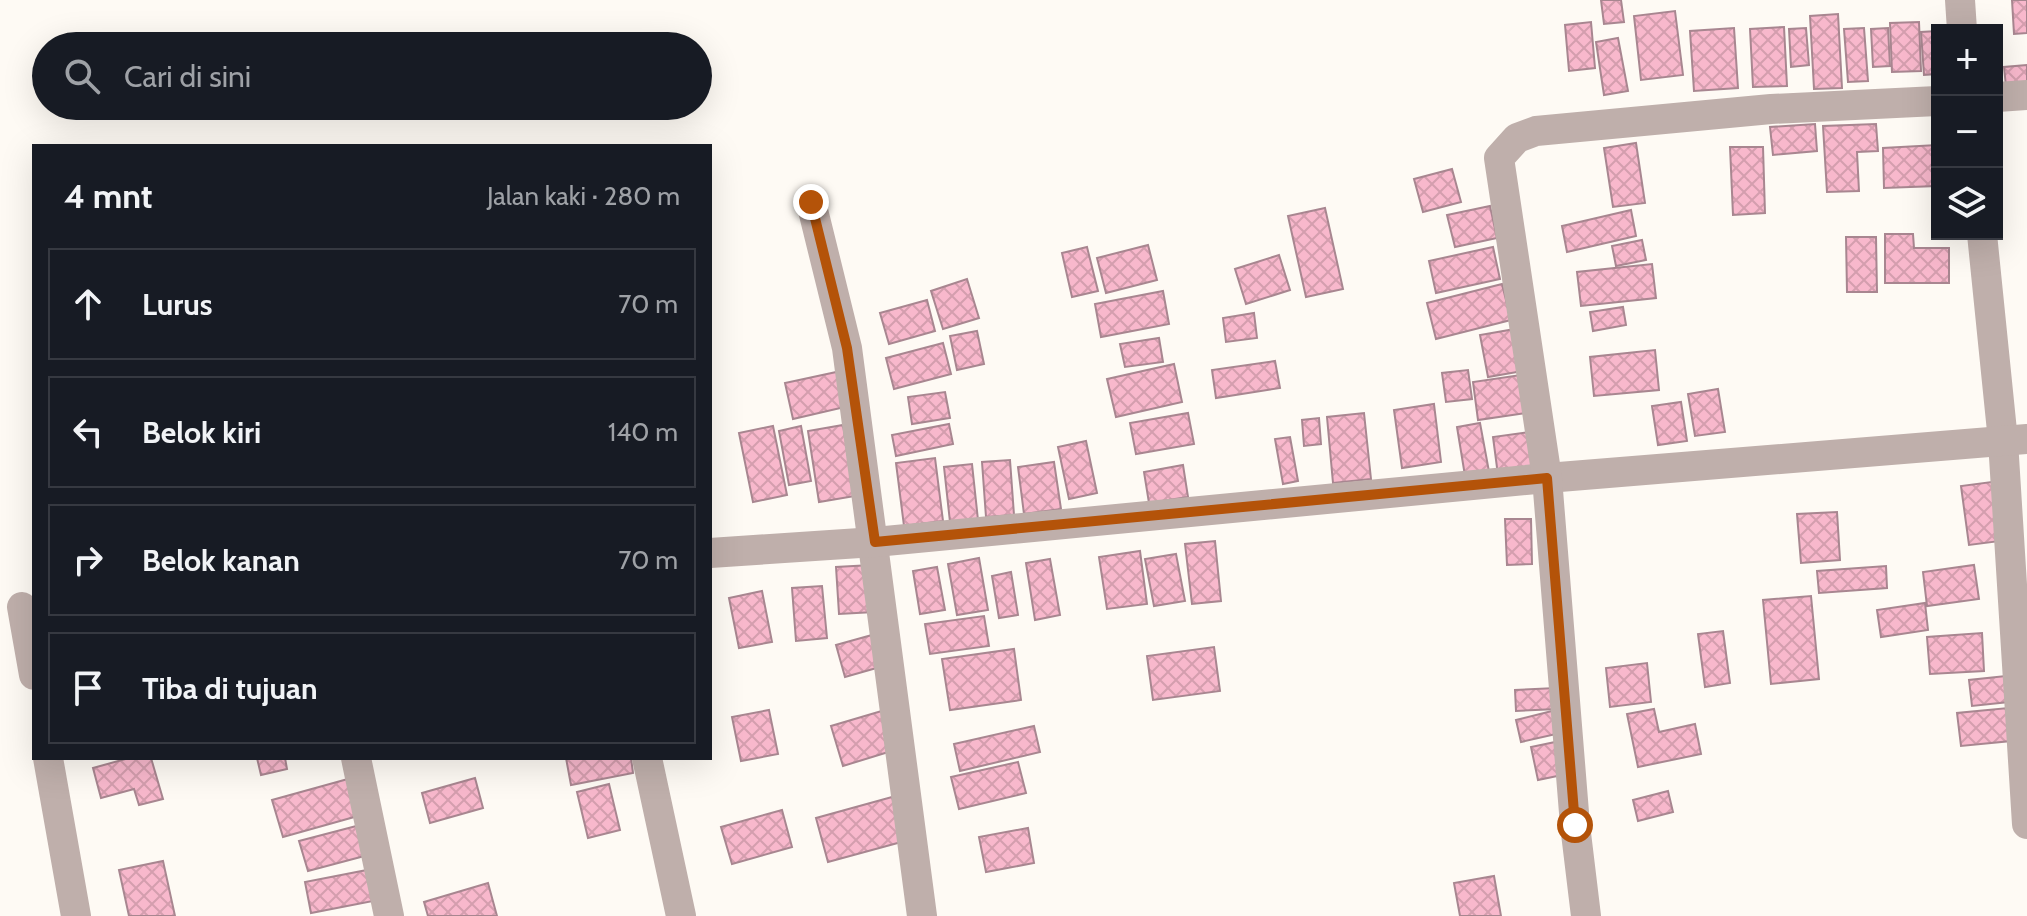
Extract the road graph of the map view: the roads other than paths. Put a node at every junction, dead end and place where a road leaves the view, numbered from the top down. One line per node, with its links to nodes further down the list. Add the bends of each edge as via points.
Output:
1 (1960, 0): 2 (street)
2 (1962, 24)
3 (2027, 95): 4 (street)
4 (2003, 97)
5 (1931, 101): 9 (street, via 1771,109 1536,131 1507,147 1499,158)
6 (811, 202): 10 (street, via 847,348)
7 (1983, 240): 8 (street)
8 (2015, 440): 9 (street); 17 (street)
9 (1547, 478): 10 (street); 22 (street)
10 (875, 542): 11 (street); 21 (street)
11 (712, 553)
12 (19, 607): 13 (street)
13 (32, 666)
14 (48, 760): 18 (street)
15 (356, 760): 19 (street)
16 (647, 760): 20 (street)
17 (2027, 824)
18 (76, 916)
19 (389, 916)
20 (681, 916)
21 (922, 916)
22 (1586, 916)

